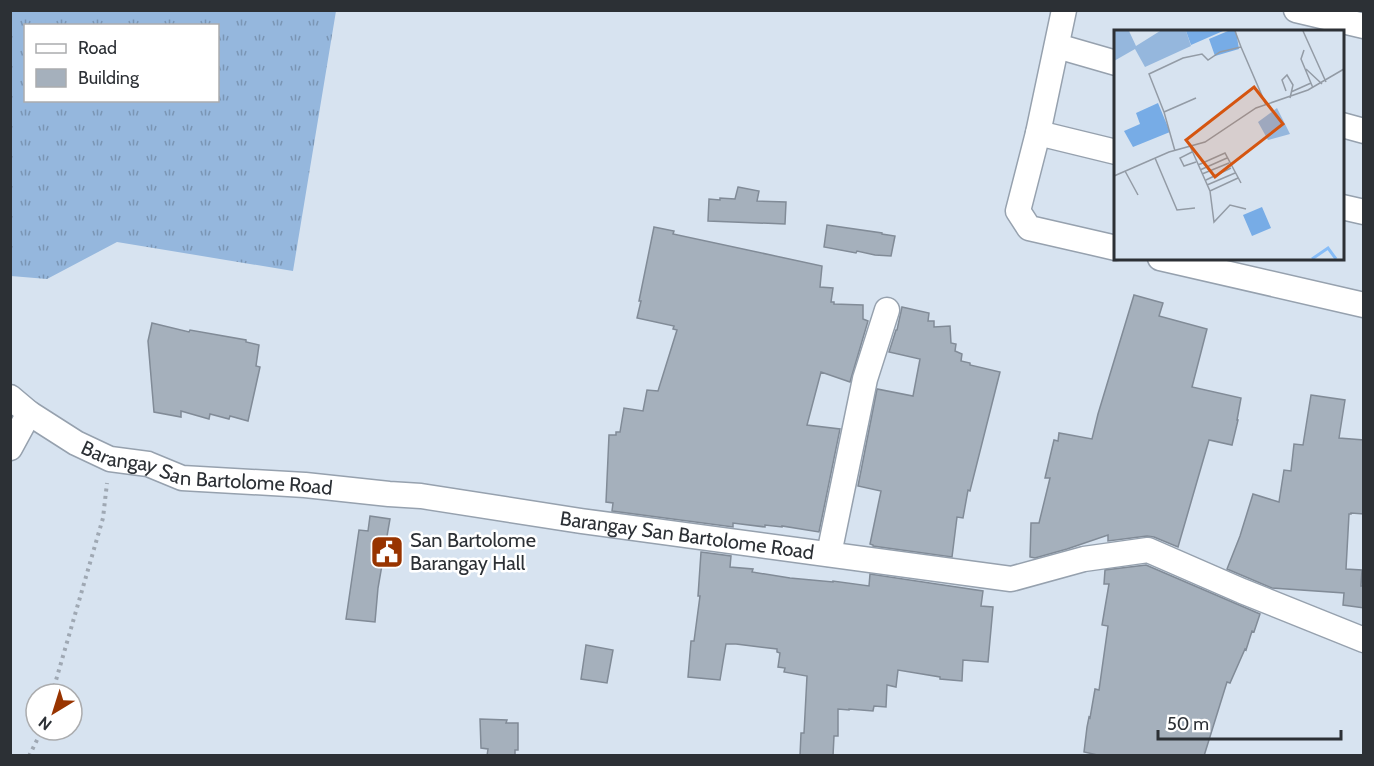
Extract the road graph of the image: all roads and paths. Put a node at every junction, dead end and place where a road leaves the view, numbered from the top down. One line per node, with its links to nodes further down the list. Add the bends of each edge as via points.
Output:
1 (1064, 10): 4 (street)
2 (1296, 10): 3 (street)
3 (1364, 26)
4 (1057, 46): 5 (street); 8 (street)
5 (1114, 62)
6 (1344, 126): 7 (street)
7 (1364, 131)
8 (1038, 133): 9 (street); 12 (street, via 1018,211 1029,228)
9 (1114, 152)
10 (1344, 207): 11 (street)
11 (1364, 212)
12 (1114, 248)
13 (1169, 260): 14 (street)
14 (1364, 305)
15 (887, 310): 20 (street, via 865,380)
16 (10, 397): 17 (street, Barangay San Bartolome Road)
17 (29, 413): 18 (street); 19 (street, Barangay San Bartolome Road, via 75,443)
18 (10, 448)
19 (110, 459): 20 (street, Barangay San Bartolome Road, via 148,464 182,478 305,484 421,496); 22 (path, via 103,518)
20 (830, 554): 21 (street, Barangay San Bartolome Road, via 1011,579 1084,559 1148,550)
21 (1364, 640)
22 (55, 682)
23 (36, 742): 24 (path)
24 (29, 756)

